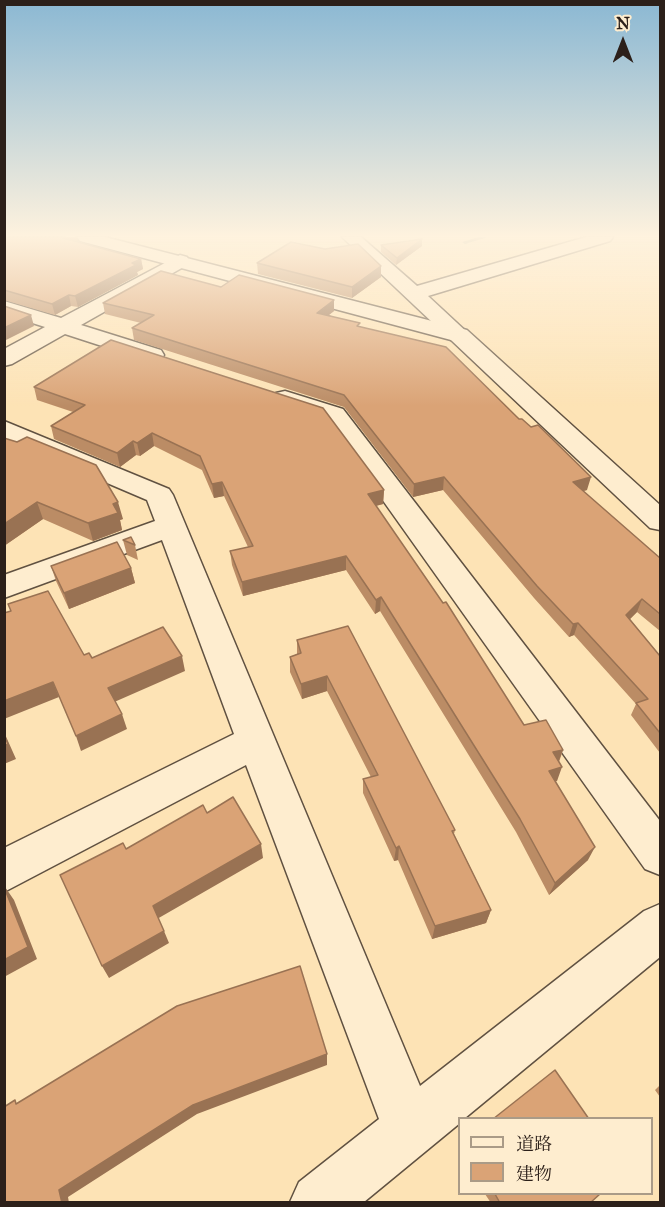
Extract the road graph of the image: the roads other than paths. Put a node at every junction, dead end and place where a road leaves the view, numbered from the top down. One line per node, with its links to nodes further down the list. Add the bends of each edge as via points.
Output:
1 (122, 293): 5 (street)
2 (302, 293): 6 (street)
3 (413, 294): 6 (street)
4 (4, 307): 5 (street)
5 (64, 326): 7 (street); 8 (street)
6 (459, 335): 11 (street)
7 (4, 358)
8 (176, 363)
9 (255, 388): 15 (street, via 334,414)
10 (4, 429): 12 (street, via 159,495)
11 (660, 521)
12 (171, 526): 13 (street); 14 (street)
13 (4, 587)
14 (256, 741): 16 (street); 18 (street)
15 (660, 855)
16 (4, 871)
17 (660, 927): 18 (street)
18 (410, 1130): 19 (street)
19 (319, 1203)

